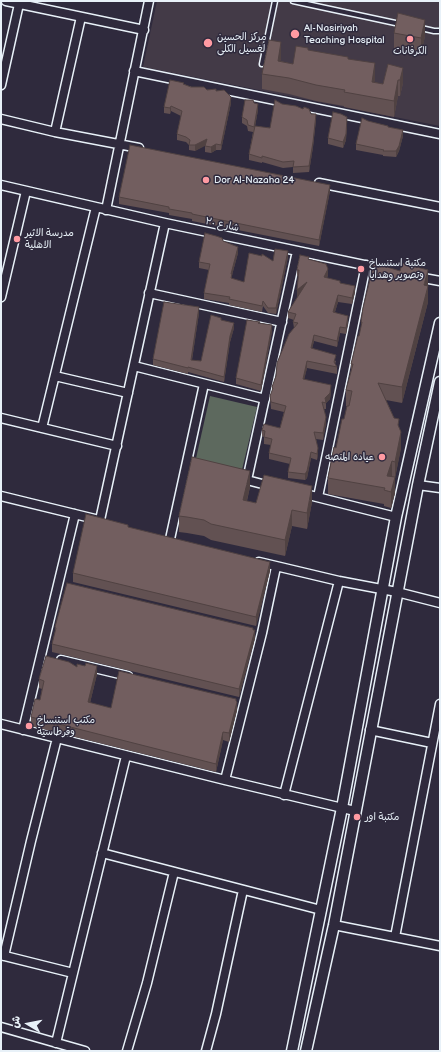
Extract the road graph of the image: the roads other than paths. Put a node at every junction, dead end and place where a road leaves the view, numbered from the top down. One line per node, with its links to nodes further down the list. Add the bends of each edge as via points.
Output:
1 (6, 1): 5 (street)
2 (149, 1): 9 (street)
3 (275, 1): 11 (lane)
4 (293, 1): 7 (lane)
5 (19, 4): 6 (street); 12 (street)
6 (81, 17): 9 (street); 16 (street)
7 (405, 25)
8 (412, 26): 10 (lane)
9 (144, 30): 13 (street)
10 (440, 31)
11 (262, 64)
12 (3, 67): 14 (street)
13 (134, 71): 17 (street); 18 (street)
14 (1, 85)
15 (1, 119): 16 (street)
16 (55, 132): 18 (street)
17 (440, 134)
18 (119, 144): 19 (street); 25 (street)
19 (150, 150)
20 (307, 180): 24 (street)
21 (1, 185): 22 (street, شارع ٣٠)
22 (26, 191): 23 (street, شارع ٣٠); 28 (street)
23 (96, 207): 25 (street, شارع ٣٠); 38 (street)
24 (440, 207)
25 (106, 210): 26 (street, شارع ٣٠)
26 (165, 223): 27 (street, شارع ٣٠); 33 (street)
27 (297, 251): 29 (street, شارع ٣٠); 35 (street)
28 (5, 264): 34 (street)
29 (366, 265): 30 (street, شارع ٣٠); 54 (street)
30 (388, 270)
31 (410, 275): 32 (street)
32 (440, 282)
33 (149, 294): 35 (street); 37 (street)
34 (1, 297)
35 (282, 322): 42 (street)
36 (440, 323): 57 (street)
37 (134, 366): 40 (street); 41 (street)
38 (55, 376): 41 (street); 44 (street)
39 (440, 382): 50 (street)
40 (204, 384): 42 (street); 46 (street)
41 (128, 393): 45 (street)
42 (265, 399): 49 (street)
43 (1, 418): 44 (street)
44 (42, 428): 45 (street)
45 (117, 446): 56 (street, via 103,521)
46 (186, 466): 47 (street); 58 (street)
47 (209, 471)
48 (232, 476): 49 (street)
49 (247, 480): 51 (street)
50 (418, 485): 52 (street); 63 (street)
51 (276, 487)
52 (440, 488)
53 (290, 490): 54 (street)
54 (318, 497): 57 (street)
55 (1, 498): 56 (street)
56 (75, 514): 65 (street)
57 (396, 517): 62 (street)
58 (170, 539)
59 (249, 560): 60 (street)
60 (276, 567): 61 (street); 74 (street, via 240,704)
61 (339, 582): 62 (street); 75 (street)
62 (382, 590): 63 (street); 76 (street)
63 (397, 592): 64 (street); 70 (street)
64 (440, 603)
65 (49, 657): 66 (street); 69 (street)
66 (139, 679)
67 (440, 705): 72 (street)
68 (1, 724): 69 (street)
69 (23, 730): 71 (street)
70 (370, 730): 72 (street); 77 (street)
71 (57, 738): 73 (street); 85 (street)
72 (432, 743): 83 (street)
73 (126, 756): 74 (street); 78 (street)
74 (225, 780): 75 (street)
75 (284, 795): 76 (street)
76 (342, 808): 77 (street); 81 (street)
77 (355, 811): 82 (street)
78 (102, 853): 79 (street); 86 (street)
79 (174, 872): 80 (street); 90 (street, via 147,983)
80 (243, 890): 81 (street); 91 (street)
81 (321, 910): 92 (street)
82 (334, 925): 83 (street); 93 (street)
83 (395, 937): 84 (street)
84 (440, 946)
85 (3, 956): 86 (street)
86 (73, 974): 88 (street)
87 (1, 1027): 88 (street)
88 (56, 1043): 89 (street)
89 (85, 1051)
90 (127, 1051)
91 (206, 1051)
92 (292, 1051)
93 (306, 1051)

